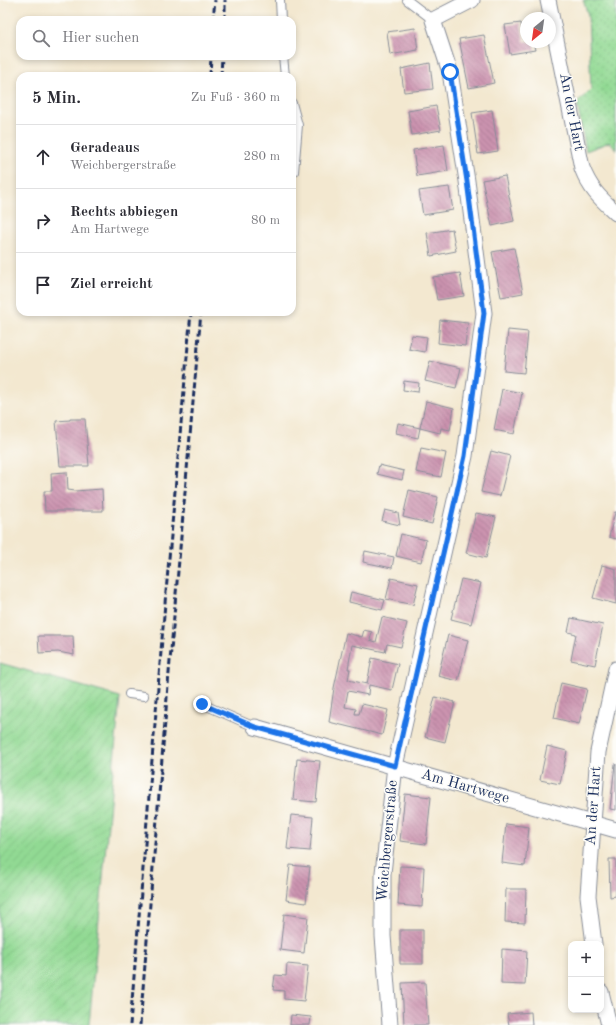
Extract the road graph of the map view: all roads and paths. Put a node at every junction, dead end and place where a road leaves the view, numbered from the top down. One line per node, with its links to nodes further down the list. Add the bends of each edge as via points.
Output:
1 (280, 0): 5 (lane)
2 (407, 0): 6 (lane)
3 (472, 0): 6 (street)
4 (548, 0): 11 (street, An der Hart, via 582,168 588,182)
5 (281, 16)
6 (433, 20): 17 (street, Weichbergerstraße, via 450,72 484,313 465,456)
7 (284, 60): 8 (lane)
8 (285, 72)
9 (296, 117): 10 (lane)
10 (296, 148)
11 (616, 213)
12 (616, 669): 18 (street, An der Hart, via 598,752)
13 (129, 694): 14 (lane)
14 (144, 696)
15 (202, 704): 16 (lane, Am Hartwege)
16 (255, 727): 17 (street, Am Hartwege)
17 (395, 766): 18 (street, Am Hartwege); 22 (street, Weichbergerstraße, via 383,873 383,936)
18 (593, 823): 19 (street, Am Hartwege); 20 (street, An der Hart, via 588,896)
19 (616, 830)
20 (594, 941)
21 (604, 1006): 23 (street)
22 (390, 1025)
23 (608, 1025)

